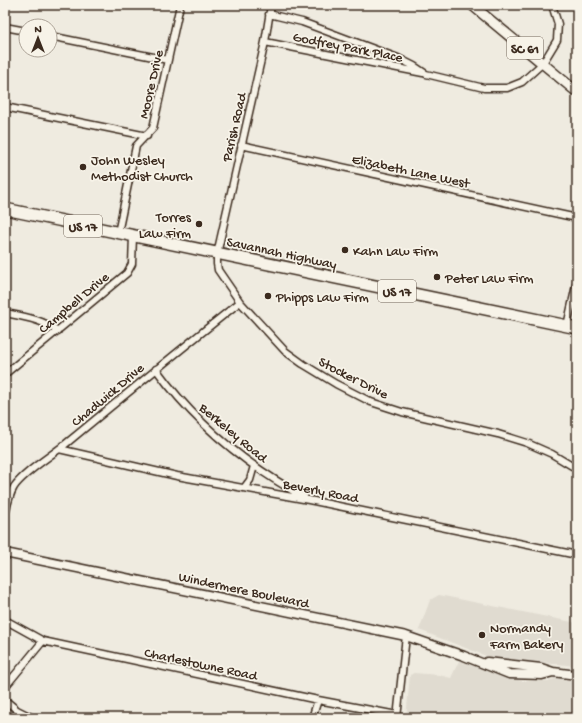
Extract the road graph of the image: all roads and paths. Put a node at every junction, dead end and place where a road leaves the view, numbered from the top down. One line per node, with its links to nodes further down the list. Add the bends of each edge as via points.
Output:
1 (180, 5): 10 (street, Moore Drive)
2 (271, 5): 5 (street, Parish Road)
3 (472, 5): 11 (main road, SC 61)
4 (552, 5): 11 (street, Godfrey Park Place, via 558,24 557,40)
5 (270, 14): 9 (street, Parish Road); 12 (street, Godfrey Park Place, via 302,22 398,58)
6 (5, 26): 7 (street)
7 (18, 29)
8 (58, 38): 10 (street)
9 (264, 42): 12 (street, Godfrey Park Place); 16 (street, Parish Road)
10 (168, 60): 15 (street, Moore Drive, via 153,128)
11 (543, 63): 12 (street, Godfrey Park Place, via 522,82 507,88 484,88); 13 (main road, SC 61)
12 (426, 74)
13 (577, 92)
14 (5, 107): 15 (street)
15 (146, 136): 19 (street, Moore Drive, via 136,146)
16 (241, 145): 18 (street, Elizabeth Lane West); 21 (street, Parish Road)
17 (5, 209): 19 (highway, Savannah Highway / US 17)
18 (577, 218)
19 (118, 233): 20 (highway, Savannah Highway / US 17)
20 (133, 236): 21 (highway, Savannah Highway / US 17); 26 (street, Campbell Drive, via 132,264 127,273)
21 (218, 254): 23 (street, Stocker Drive, via 218,270); 25 (highway, Savannah Highway / US 17)
22 (577, 281): 25 (street)
23 (240, 302): 27 (street, Chadwick Drive); 31 (street, Stocker Drive, via 285,351 336,384 371,402 527,443)
24 (5, 313): 26 (street, via 48,323)
25 (572, 327)
26 (58, 331): 28 (street, Campbell Drive)
27 (156, 369): 29 (street, Chadwick Drive); 30 (street, Berkeley Road, via 204,425)
28 (5, 374)
29 (59, 449): 32 (street, Beverly Road, via 177,476); 34 (street, Chadwick Drive, via 15,486)
30 (254, 466): 32 (street, via 250,480); 33 (street, Berkeley Road)
31 (577, 469)
32 (244, 488): 33 (street, Beverly Road)
33 (309, 500): 36 (street, Beverly Road)
34 (5, 513)
35 (5, 554): 38 (street, Windermere Boulevard)
36 (577, 555)
37 (5, 620): 39 (street, Charlestowne Road)
38 (406, 636): 40 (street, Windermere Boulevard); 46 (street)
39 (43, 641): 43 (street); 45 (street, Charlestowne Road)
40 (475, 660): 41 (street, Windermere Boulevard, via 541,668); 41 (street, Windermere Boulevard, via 508,674 542,675)
41 (553, 672): 42 (street, Windermere Boulevard)
42 (577, 675)
43 (5, 687)
44 (5, 700): 47 (street)
45 (318, 700): 46 (street, Charlestowne Road); 48 (street)
46 (397, 717)
47 (33, 718)
48 (312, 718)

